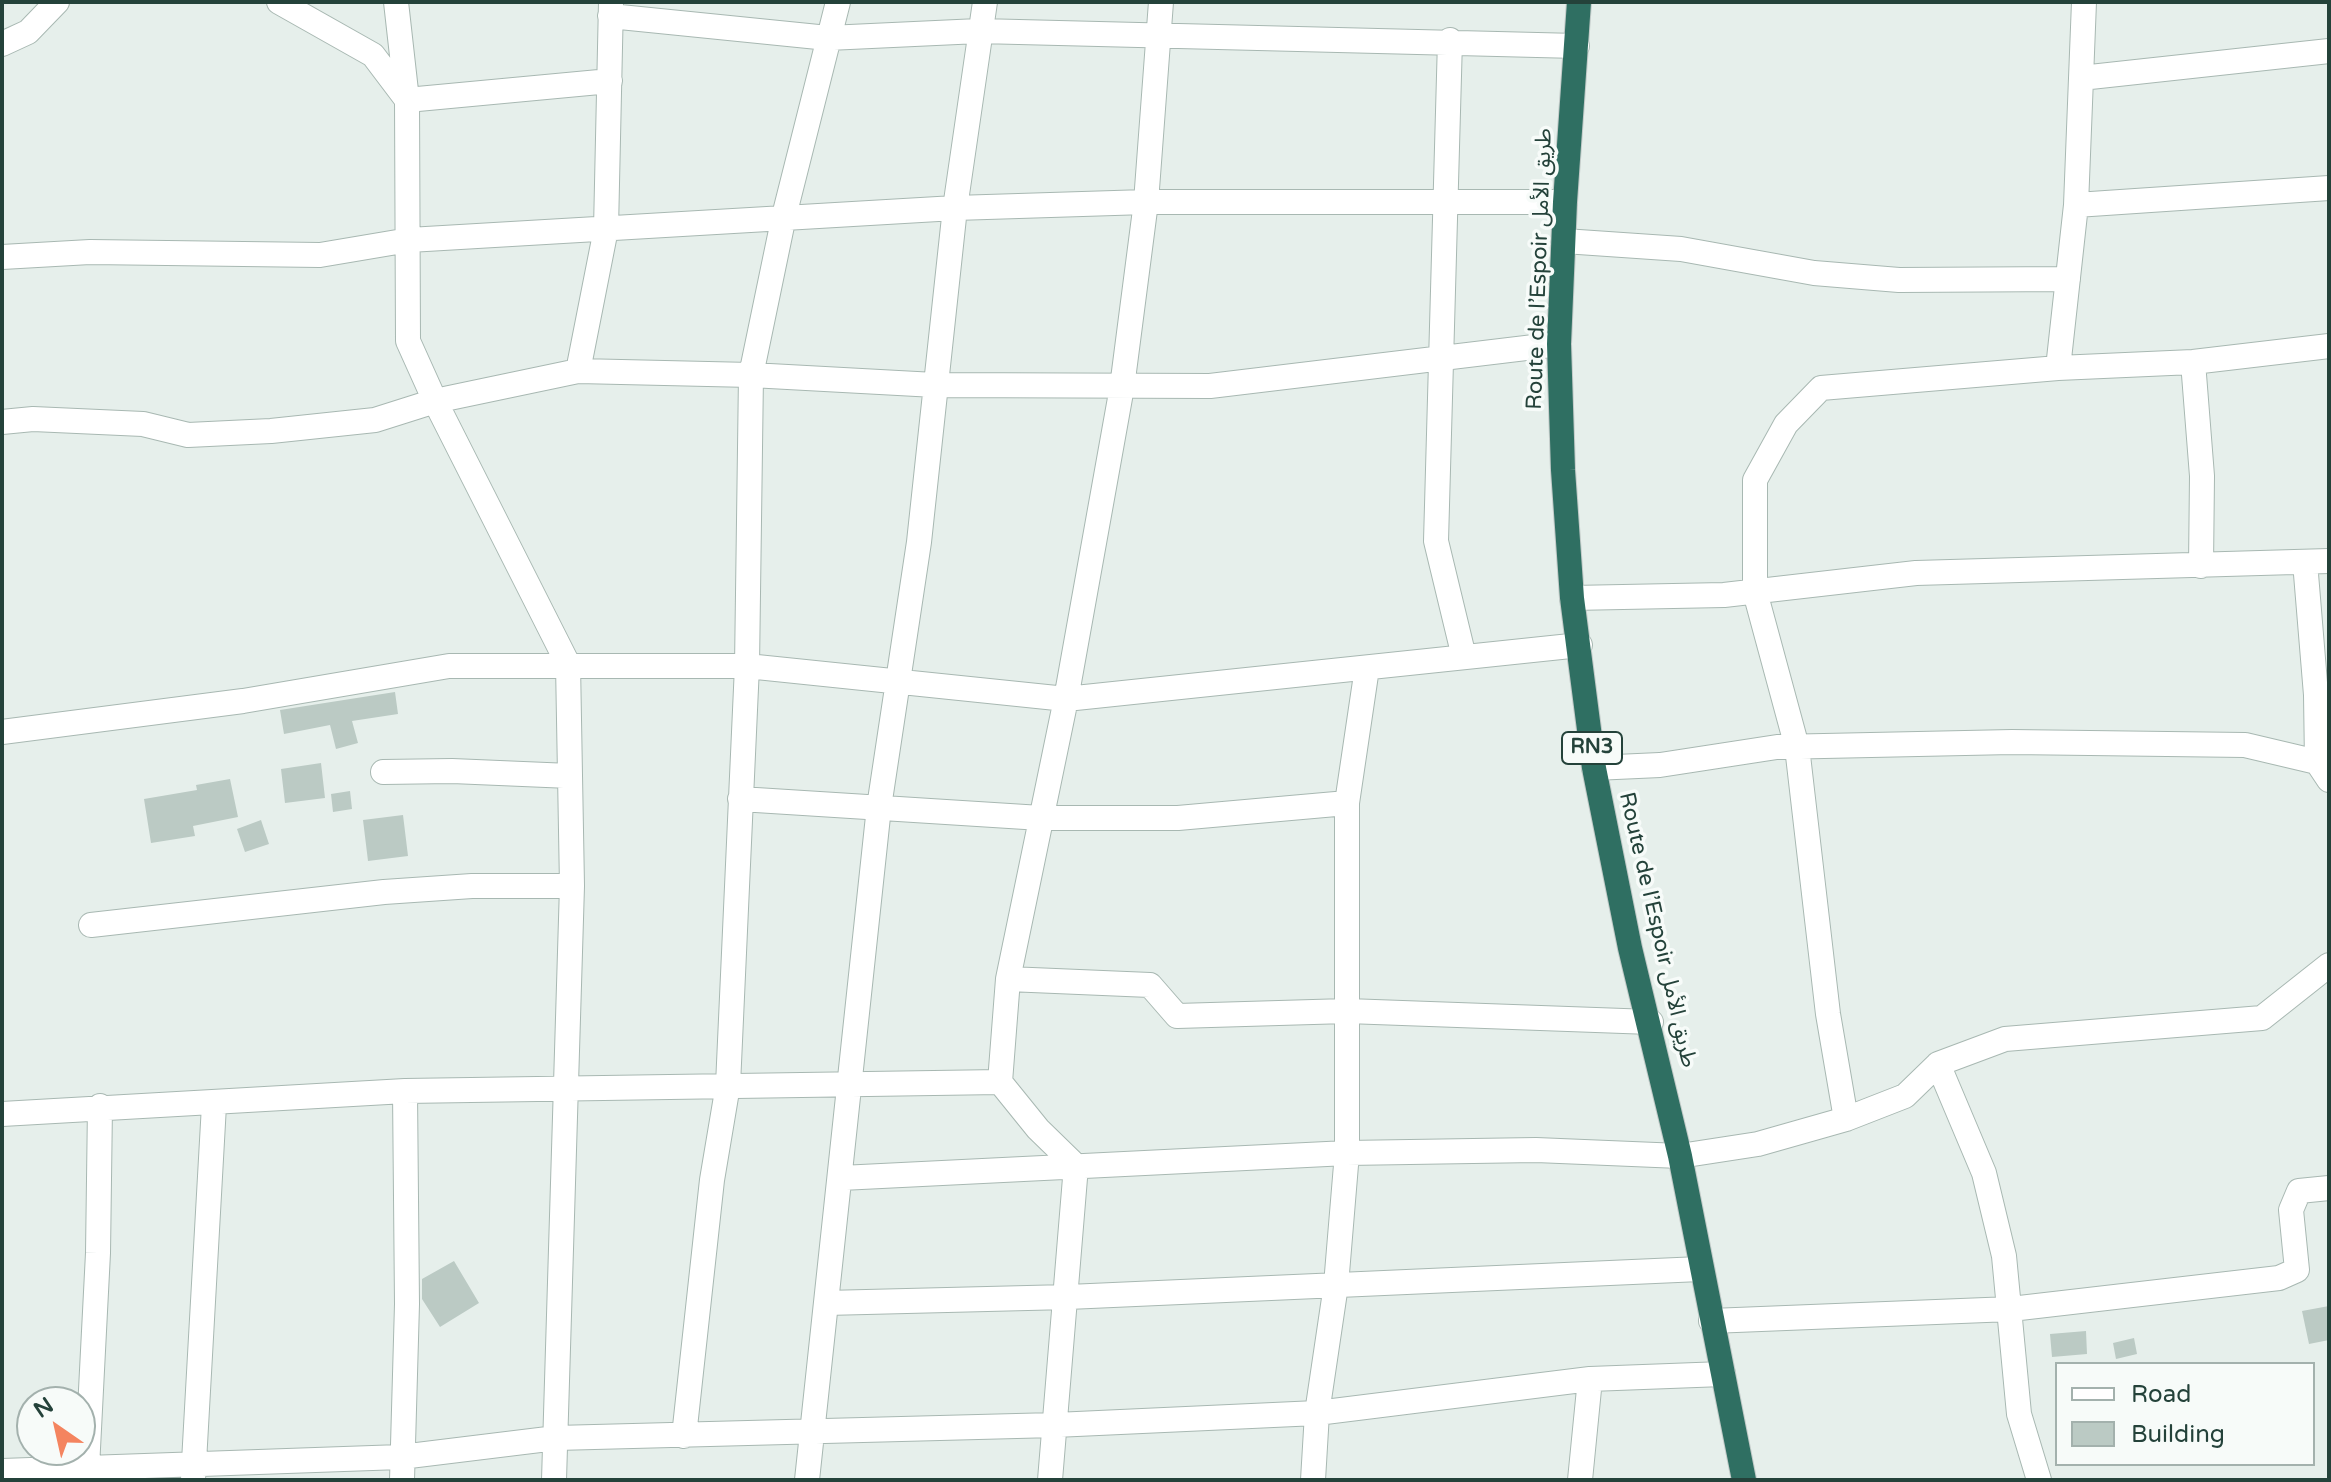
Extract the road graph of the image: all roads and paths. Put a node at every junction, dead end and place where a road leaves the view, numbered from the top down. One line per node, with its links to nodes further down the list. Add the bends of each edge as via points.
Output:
1 (57, 2): 14 (street, via 28,32)
2 (279, 2): 19 (street, via 373,55)
3 (396, 2): 19 (street)
4 (838, 2): 12 (street)
5 (985, 2): 10 (street)
6 (1161, 2): 11 (street)
7 (1579, 2): 15 (highway, Route de l’Espoir طريق الأمل / RN3)
8 (2084, 2): 17 (street)
9 (610, 9): 12 (street); 18 (street)
10 (979, 31): 11 (street); 12 (street); 25 (street)
11 (1158, 34): 13 (street); 21 (street)
12 (828, 38): 26 (street)
13 (1450, 40): 15 (street); 22 (street)
14 (2, 44)
15 (1577, 46): 23 (highway, Route de l’Espoir طريق الأمل / RN3)
16 (2329, 51): 17 (street)
17 (2081, 78): 24 (street)
18 (610, 81): 19 (street); 27 (street)
19 (407, 100): 28 (street)
20 (2329, 188): 24 (street)
21 (1146, 202): 22 (street); 25 (street); 40 (street)
22 (1444, 202): 23 (street); 34 (street)
23 (1565, 202): 29 (highway, Route de l’Espoir طريق الأمل / RN3)
24 (2076, 205): 31 (street)
25 (955, 208): 26 (street); 39 (street)
26 (784, 216): 27 (street); 38 (street)
27 (606, 229): 28 (street); 37 (street)
28 (409, 240): 30 (street, via 320,255 90,252); 41 (street, via 408,341)
29 (1564, 241): 31 (street, via 1681,249 1814,273 1899,280); 32 (highway, Route de l’Espoir طريق الأمل / RN3)
30 (2, 257)
31 (2068, 279): 36 (street)
32 (1559, 344): 34 (street); 46 (highway, Route de l’Espoir طريق الأمل / RN3)
33 (2329, 346): 35 (street)
34 (1441, 356): 40 (street, via 1210,386); 48 (street, via 1436,541)
35 (2193, 362): 36 (street); 44 (street, via 2202,476)
36 (2058, 368): 45 (street, via 1821,388 1786,424 1755,480)
37 (578, 371): 38 (street); 41 (street)
38 (751, 375): 39 (street); 50 (street)
39 (935, 385): 40 (street); 52 (street)
40 (1122, 387): 53 (street)
41 (435, 401): 42 (street, via 375,420 271,431 188,435 143,424); 49 (street)
42 (2, 422)
43 (2317, 561): 44 (street); 57 (street, via 2316,695)
44 (2201, 566): 45 (street, via 1916,573)
45 (1755, 592): 46 (street); 55 (street)
46 (1572, 598): 47 (highway, Route de l’Espoir طريق الأمل / RN3)
47 (1580, 645): 48 (street); 56 (highway, Route de l’Espoir طريق الأمل / RN3)
48 (1464, 657): 51 (street)
49 (568, 664): 50 (street); 54 (street, via 449,666 243,701); 59 (street)
50 (747, 666): 52 (street); 60 (street)
51 (1367, 668): 53 (street); 61 (street)
52 (899, 682): 53 (street); 62 (street)
53 (1066, 699): 63 (street)
54 (2, 732)
55 (1797, 747): 56 (street); 57 (street, via 2012,742 2245,745); 79 (street, via 1826,999)
56 (1594, 768): 69 (highway, Route de l’Espoir طريق الأمل / RN3, via 1630,948)
57 (2323, 771)
58 (383, 772): 59 (street)
59 (570, 776): 64 (street)
60 (740, 799): 62 (street); 73 (street)
61 (1347, 803): 63 (street, via 1178,818); 68 (street)
62 (879, 807): 63 (street); 72 (street)
63 (1041, 818): 67 (street)
64 (572, 886): 65 (street, via 384,892); 74 (street)
65 (91, 925)
66 (2329, 965): 70 (street, via 2262,1018 2005,1039)
67 (1008, 979): 68 (street, via 1150,985 1177,1016); 71 (street)
68 (1347, 1011): 69 (street); 80 (street)
69 (1651, 1022): 81 (highway, Route de l’Espoir طريق الأمل / RN3)
70 (1938, 1064): 79 (street, via 1905,1096); 89 (street, via 1984,1173)
71 (1000, 1082): 72 (street); 82 (street)
72 (850, 1083): 73 (street); 83 (street)
73 (728, 1085): 74 (street); 96 (street, via 710,1194)
74 (568, 1086): 75 (street); 97 (street)
75 (405, 1091): 76 (street); 99 (street, via 407,1304)
76 (214, 1105): 77 (street); 101 (street)
77 (100, 1106): 78 (street); 98 (street)
78 (2, 1114)
79 (1846, 1119): 81 (street, via 1758,1144)
80 (1347, 1153): 81 (street, via 1536,1150); 82 (street); 86 (street)
81 (1680, 1156): 85 (highway, Route de l’Espoir طريق الأمل / RN3)
82 (1076, 1166): 83 (street); 87 (street)
83 (841, 1178): 88 (street)
84 (2329, 1188): 89 (street, via 2299,1191 2291,1210 2297,1270 2279,1278)
85 (1700, 1269): 86 (street); 90 (highway, Route de l’Espoir طريق الأمل / RN3)
86 (1336, 1285): 87 (street); 93 (street)
87 (1068, 1297): 88 (street); 94 (street)
88 (826, 1303): 95 (street)
89 (2011, 1309): 90 (street); 109 (street, via 2019,1414)
90 (1711, 1321): 91 (highway, Route de l’Espoir طريق الأمل / RN3)
91 (1723, 1374): 92 (street); 108 (highway, Route de l’Espoir طريق الأمل / RN3)
92 (1590, 1379): 93 (street); 107 (street)
93 (1317, 1413): 94 (street); 106 (street)
94 (1055, 1425): 95 (street); 105 (street)
95 (812, 1433): 96 (street); 104 (street)
96 (684, 1436): 97 (street)
97 (556, 1438): 99 (street); 103 (street)
98 (87, 1468): 101 (street); 102 (street)
99 (401, 1468): 101 (street)
100 (2, 1471): 102 (street)
101 (193, 1472)
102 (58, 1475)
103 (554, 1480)
104 (807, 1480)
105 (1050, 1480)
106 (1313, 1480)
107 (1580, 1480)
108 (1744, 1480)
109 (2039, 1480)

